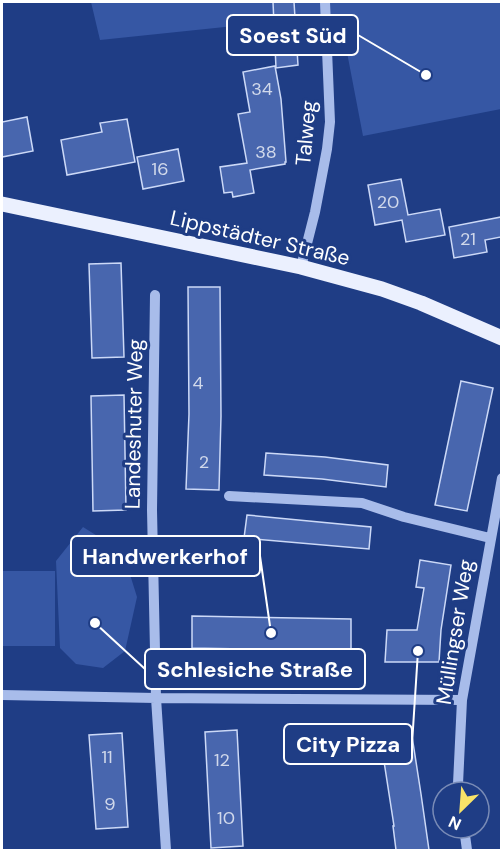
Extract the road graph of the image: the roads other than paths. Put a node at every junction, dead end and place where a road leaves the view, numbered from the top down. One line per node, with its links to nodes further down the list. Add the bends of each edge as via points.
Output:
1 (325, 2): 3 (street, Talweg, via 330,122)
2 (2, 204): 3 (main road, Lippstädter Straße)
3 (301, 267): 5 (main road, Lippstädter Straße, via 422,303)
4 (155, 295): 10 (street, Landeshuter Weg, via 152,510)
5 (501, 338)
6 (501, 478): 8 (street, Müllingser Weg)
7 (229, 496): 8 (street, via 362,503)
8 (490, 538): 11 (street, Müllingser Weg)
9 (2, 695): 10 (street)
10 (156, 698): 11 (street); 13 (street, Landeshuter Weg)
11 (462, 700): 12 (street, Müllingser Weg)
12 (458, 780)
13 (166, 850)

